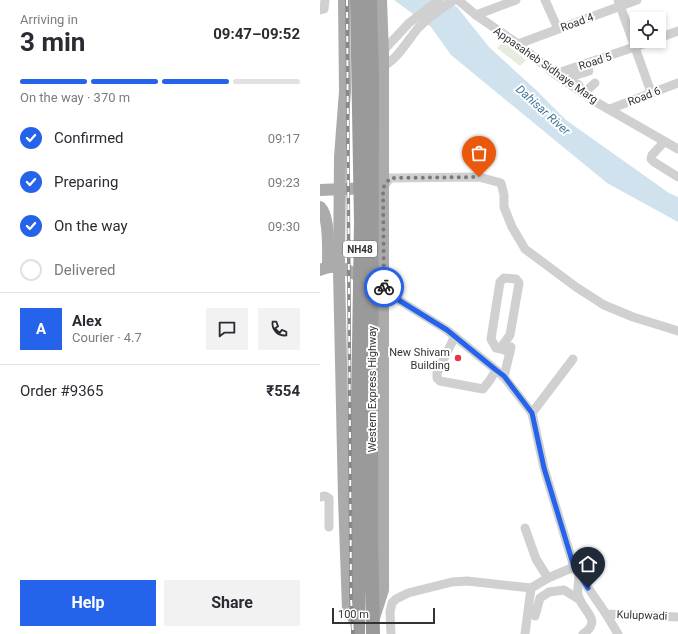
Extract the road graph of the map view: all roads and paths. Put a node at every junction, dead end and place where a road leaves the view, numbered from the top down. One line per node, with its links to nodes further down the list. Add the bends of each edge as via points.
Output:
1 (325, 0): 11 (street, via 324,9)
2 (344, 0): 21 (main road)
3 (357, 0): 49 (highway, Western Express Highway / NH48)
4 (439, 0): 20 (street, via 409,23)
5 (516, 0): 12 (street)
6 (545, 0): 13 (street)
7 (637, 0): 10 (street, Road 4)
8 (454, 1): 12 (street, Appasaheb Sidhaye Marg); 22 (street, via 417,31 392,60)
9 (376, 2): 20 (main road); 49 (highway, Western Express Highway / NH48, via 372,80)
10 (620, 3): 13 (street, Road 4); 15 (street)
11 (320, 10)
12 (476, 15): 17 (street, Appasaheb Sidhaye Marg)
13 (558, 29): 17 (street, Road 4)
14 (678, 31): 16 (street)
15 (630, 34)
16 (666, 35)
17 (518, 44): 25 (street, Appasaheb Sidhaye Marg)
18 (632, 48): 23 (street, Road 5)
19 (634, 48): 29 (street)
20 (383, 51): 21 (street); 22 (main road)
21 (345, 53): 24 (main road)
22 (382, 67): 24 (street); 34 (main road)
23 (582, 70): 25 (street, Road 5); 28 (street, via 571,80)
24 (345, 71): 36 (main road)
25 (555, 74): 28 (street, Appasaheb Sidhaye Marg)
26 (595, 83): 28 (street)
27 (678, 83): 29 (street, Road 6)
28 (586, 91): 30 (street, Appasaheb Sidhaye Marg)
29 (651, 92): 30 (street, Road 6)
30 (610, 109): 31 (street, Appasaheb Sidhaye Marg)
31 (664, 142): 32 (street, Appasaheb Sidhaye Marg); 33 (street, via 651,159)
32 (678, 150)
33 (678, 177)
34 (383, 188): 36 (main road); 39 (main road); 41 (street, via 390,178 479,177 500,183 504,195 504,208 525,249 576,287 604,304 633,317)
35 (320, 190): 36 (main road)
36 (340, 190): 38 (main road)
37 (320, 207): 38 (main road, via 326,219)
38 (332, 260): 39 (main road, Kulupwadi); 64 (main road, via 348,609)
39 (384, 291): 42 (street, Kulupwadi); 57 (main road, via 383,590)
40 (516, 328): 43 (street)
41 (678, 331)
42 (455, 336): 45 (street, Kulupwadi); 45 (street, via 437,373 440,381 483,389)
43 (505, 350): 43 (street, via 502,346 510,335 518,283 516,279 502,278 491,335 496,348); 46 (street)
44 (573, 359): 47 (street)
45 (496, 370): 46 (street, Kulupwadi)
46 (504, 376): 47 (street, Kulupwadi)
47 (532, 413): 52 (street, Kulupwadi, via 544,468)
48 (320, 497): 50 (street, via 329,498)
49 (364, 499): 63 (highway, Western Express Highway / NH48); 64 (highway, Western Express Highway / NH48)
50 (329, 528)
51 (525, 528): 54 (street, via 536,559)
52 (574, 567): 53 (street, Kulupwadi); 54 (street)
53 (579, 576): 56 (street); 58 (street, Kulupwadi)
54 (548, 578): 55 (street)
55 (531, 588): 57 (street, via 467,581 452,582 408,593); 66 (street)
56 (580, 600): 59 (street); 60 (street, via 564,590 549,592 540,598)
57 (386, 602): 63 (main road); 65 (street, via 390,612)
58 (606, 614): 61 (street, Kulupwadi); 69 (street, Kulupwadi)
59 (590, 615): 62 (street); 68 (street, via 591,627)
60 (535, 616)
61 (678, 617)
62 (586, 624)
63 (373, 628)
64 (358, 630)
65 (391, 634)
66 (525, 634): 67 (street)
67 (528, 634)
68 (584, 634)
69 (618, 634)

